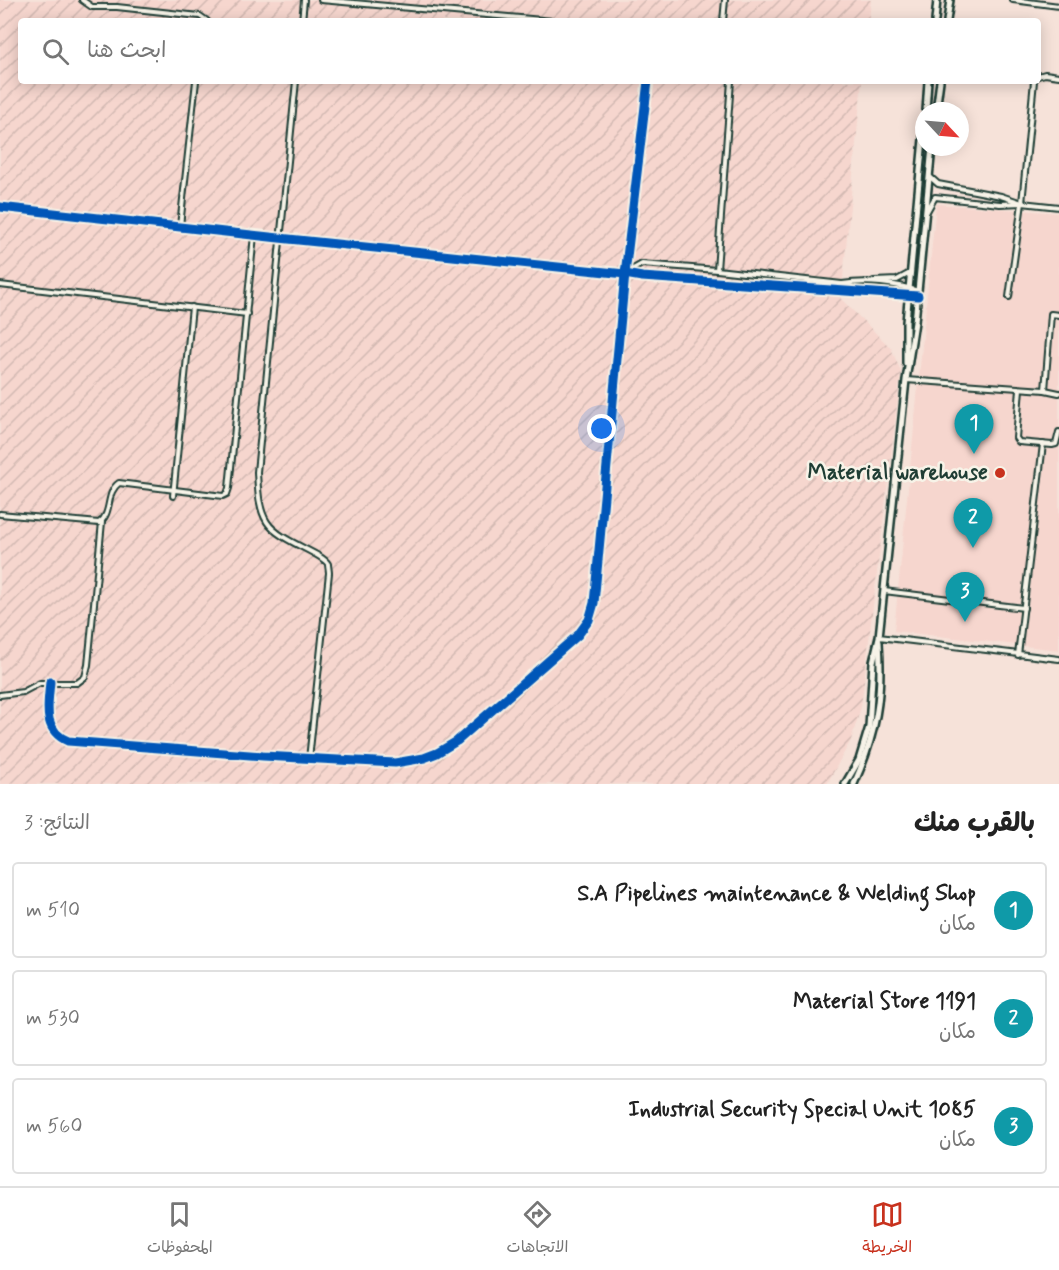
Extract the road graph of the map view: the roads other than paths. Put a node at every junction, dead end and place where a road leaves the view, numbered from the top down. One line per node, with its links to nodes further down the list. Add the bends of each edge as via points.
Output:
1 (82, 0): 9 (street, via 92,7)
2 (304, 0): 10 (street)
3 (321, 0): 11 (street)
4 (725, 0): 12 (street)
5 (937, 0): 13 (street)
6 (950, 0): 14 (street)
7 (1013, 0): 8 (street)
8 (1059, 6)
9 (203, 18)
10 (302, 18)
11 (520, 18)
12 (723, 18)
13 (934, 18)
14 (947, 18)
15 (1041, 75): 16 (street)
16 (1059, 76)
17 (196, 84): 33 (street)
18 (296, 84): 35 (street)
19 (648, 84): 38 (street)
20 (731, 84): 36 (street)
21 (928, 84): 24 (street)
22 (940, 84): 25 (street)
23 (1034, 84): 29 (street)
24 (927, 102)
25 (937, 102)
26 (921, 156): 37 (street)
27 (931, 156): 28 (street)
28 (929, 176): 29 (street, via 938,183); 32 (street)
29 (1022, 203): 31 (street); 32 (street, via 935,197); 44 (street)
30 (0, 207): 33 (street)
31 (1059, 207)
32 (925, 214): 42 (street)
33 (180, 226): 34 (street)
34 (254, 235): 35 (street); 46 (street)
35 (279, 238): 38 (street); 65 (street, via 256,472 268,524 328,566)
36 (717, 270): 38 (street, via 642,264); 39 (street, via 842,284)
37 (910, 273): 39 (street, via 897,280); 41 (street)
38 (625, 274): 43 (street); 65 (street, via 594,603 585,627 469,731 437,753 395,763)
39 (856, 282): 41 (street)
40 (0, 285): 45 (street)
41 (909, 288): 42 (street); 43 (street)
42 (918, 293): 43 (street); 48 (street)
43 (908, 296): 48 (street)
44 (1009, 297)
45 (192, 307): 46 (street); 54 (street)
46 (247, 314): 54 (street, via 229,491 222,495)
47 (1059, 315): 50 (street, via 1051,314)
48 (906, 380): 49 (street); 58 (street)
49 (1020, 389): 50 (street); 53 (street, via 1016,438)
50 (1045, 390): 51 (street)
51 (1059, 393)
52 (1059, 432): 53 (street, via 1056,444)
53 (1043, 444): 59 (street)
54 (174, 489): 55 (street); 57 (street, via 116,484)
55 (173, 496)
56 (0, 514): 57 (street)
57 (102, 521): 63 (street, via 87,673 77,683)
58 (884, 591): 59 (street); 60 (street)
59 (1024, 608): 61 (street)
60 (879, 638): 61 (street); 66 (street, via 873,662 869,727 859,760); 67 (street, via 875,727)
61 (1018, 655): 62 (street)
62 (1059, 659)
63 (50, 682): 64 (street); 65 (street, via 49,721 54,732 68,741)
64 (0, 695)
65 (309, 759)
66 (845, 784)
67 (854, 784)

